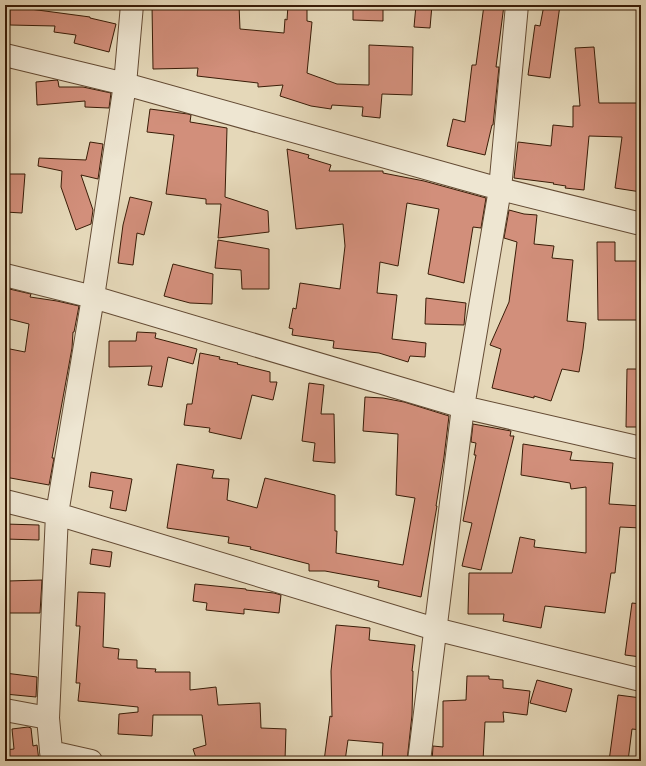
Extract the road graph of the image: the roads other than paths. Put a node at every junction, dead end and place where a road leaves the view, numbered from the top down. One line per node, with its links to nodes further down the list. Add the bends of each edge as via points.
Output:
1 (132, 5): 4 (street)
2 (517, 5): 5 (street)
3 (5, 55): 4 (street)
4 (125, 84): 5 (street); 8 (street)
5 (500, 189): 6 (street); 9 (street)
6 (641, 224)
7 (5, 275): 8 (street)
8 (93, 297): 9 (street); 12 (street)
9 (463, 407): 10 (street); 13 (street)
10 (641, 448)
11 (5, 501): 12 (street)
12 (57, 514): 13 (street); 16 (street)
13 (435, 629): 14 (street); 19 (street)
14 (641, 680)
15 (5, 710): 16 (street)
16 (48, 718): 17 (street)
17 (52, 756): 18 (street)
18 (91, 761)
19 (419, 761)

